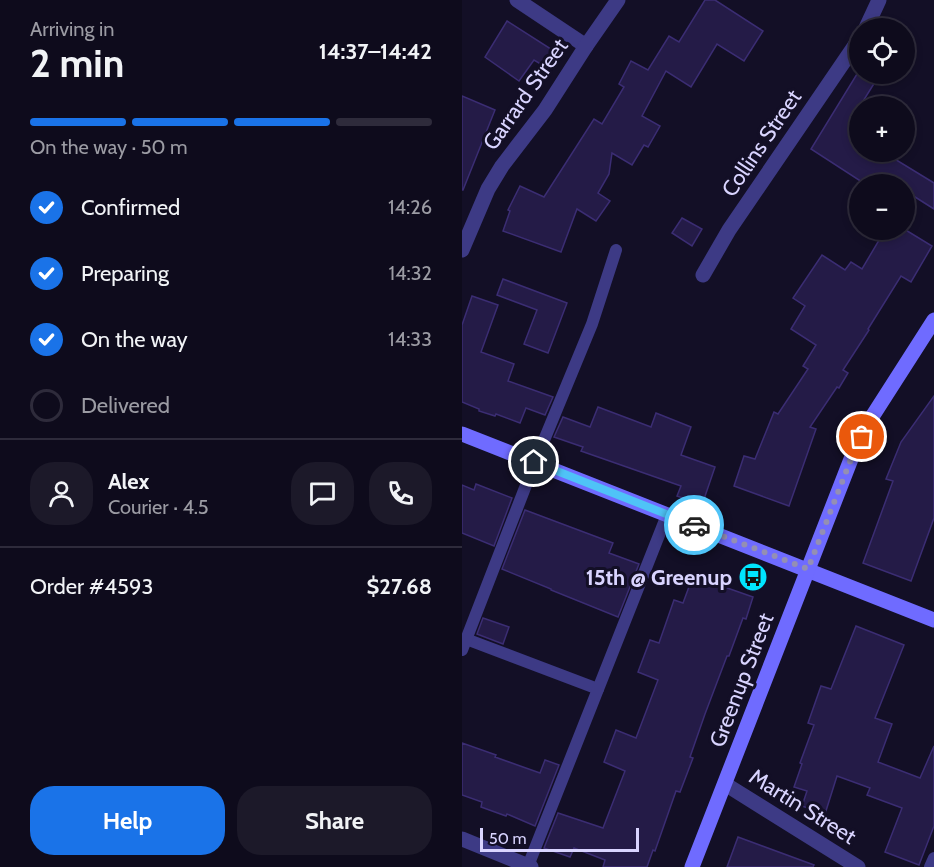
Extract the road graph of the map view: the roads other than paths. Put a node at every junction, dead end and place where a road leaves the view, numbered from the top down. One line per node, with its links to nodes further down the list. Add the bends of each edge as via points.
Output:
1 (516, 0): 5 (street)
2 (618, 0): 5 (street, Garrard Street)
3 (879, 0): 4 (street)
4 (871, 18)
5 (586, 46): 7 (street, Garrard Street, via 546,110 488,189)
6 (849, 54): 9 (street, Collins Street, via 729,230)
7 (462, 250)
8 (616, 250): 12 (lane, via 592,324)
9 (703, 275)
10 (934, 320): 14 (main road, Greenup Street, via 870,420)
11 (462, 434): 12 (main road)
12 (534, 462): 13 (main road); 16 (lane)
13 (667, 515): 14 (main road); 17 (lane)
14 (808, 569): 15 (main road); 18 (main road, Greenup Street)
15 (934, 620)
16 (464, 645): 17 (lane)
17 (598, 689): 21 (lane)
18 (724, 784): 22 (main road, Greenup Street); 23 (street, Martin Street)
19 (462, 839): 21 (street)
20 (934, 858): 24 (lane)
21 (530, 866)
22 (692, 867)
23 (858, 867)
24 (930, 867)

